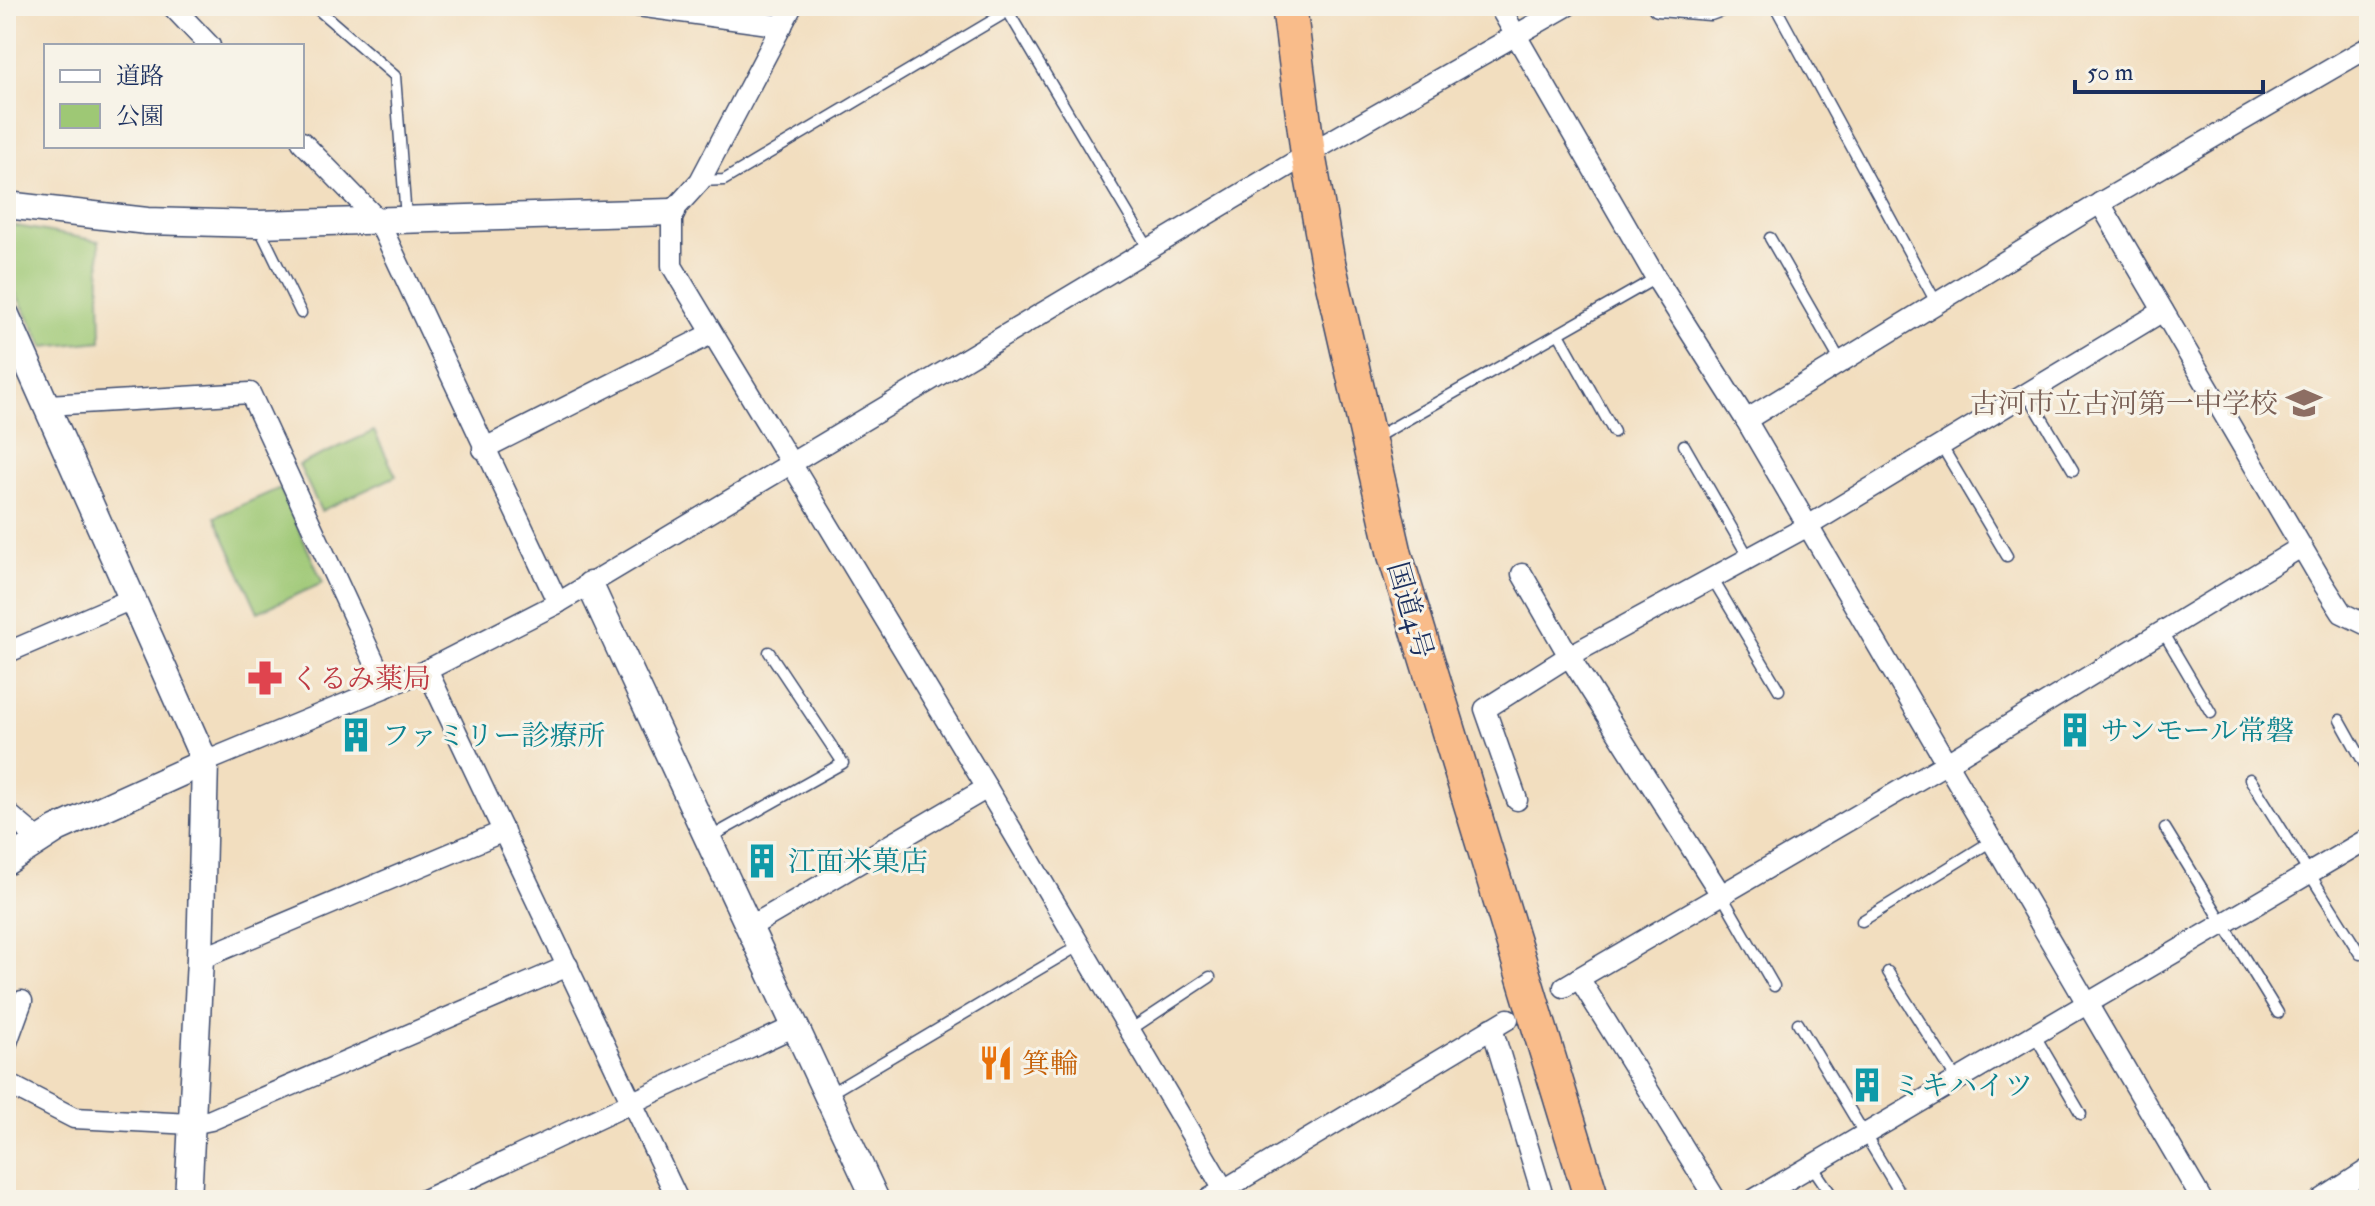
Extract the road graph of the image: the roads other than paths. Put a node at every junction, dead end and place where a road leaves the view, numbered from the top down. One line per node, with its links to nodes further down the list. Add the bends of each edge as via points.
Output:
1 (172, 6): 14 (street)
2 (314, 6): 23 (lane, via 395,76)
3 (638, 6): 12 (street)
4 (792, 6): 12 (street)
5 (1289, 6): 17 (highway, 国道4号)
6 (1499, 6): 13 (street)
7 (1567, 6): 13 (street)
8 (1658, 6): 9 (street)
9 (1721, 6)
10 (1775, 6): 28 (lane)
11 (1010, 8): 18 (lane, via 724,180); 26 (lane)
12 (782, 26): 18 (street)
13 (1517, 36): 17 (street); 27 (street)
14 (208, 44)
15 (2369, 47): 19 (street)
16 (304, 144): 22 (street)
17 (1308, 154): 26 (street); 39 (highway, 国道4号)
18 (700, 181): 21 (street)
19 (2100, 203): 28 (street); 29 (street)
20 (6, 205): 24 (street, via 147,221)
21 (672, 212): 23 (street); 32 (street, via 672,266)
22 (378, 220): 23 (street); 24 (street); 42 (street)
23 (406, 220)
24 (258, 224): 30 (lane)
25 (1770, 238): 34 (lane)
26 (1149, 249): 43 (street)
27 (1656, 278): 33 (lane); 37 (street)
28 (1937, 304): 34 (street)
29 (2163, 311): 35 (street); 46 (street)
30 (301, 313)
31 (6, 315): 36 (street)
32 (711, 334): 42 (street); 43 (street)
33 (1559, 334): 38 (lane); 39 (lane)
34 (1841, 362): 37 (street)
35 (2027, 393): 41 (street); 44 (lane)
36 (48, 405): 52 (street); 60 (street, via 250,393)
37 (1746, 420): 45 (street)
38 (1614, 432)
39 (1370, 440): 113 (highway, 国道4号, via 1395,555 1446,731)
40 (1684, 445): 48 (lane)
41 (1941, 445): 45 (street); 47 (lane)
42 (483, 449): 53 (street)
43 (794, 465): 51 (street); 68 (street)
44 (2073, 470)
45 (1808, 526): 48 (street); 65 (street)
46 (2301, 547): 54 (street, via 2342,613); 55 (street)
47 (2007, 556)
48 (1749, 558): 50 (street)
49 (1522, 574): 58 (street)
50 (1712, 578): 58 (street); 61 (lane)
51 (590, 585): 53 (street); 75 (street)
52 (134, 598): 57 (street); 64 (street)
53 (558, 603): 59 (street)
54 (2369, 626)
55 (2162, 630): 62 (lane); 65 (street)
56 (769, 652): 75 (lane, via 843,763)
57 (6, 653)
58 (1569, 656): 69 (street, via 1485,709); 79 (street)
59 (427, 670): 60 (street); 72 (street)
60 (386, 687): 64 (street)
61 (1779, 690)
62 (2211, 713)
63 (2340, 720): 66 (lane)
64 (205, 762): 74 (street); 85 (street)
65 (1947, 763): 76 (street); 79 (street)
66 (2369, 772)
67 (2250, 779): 78 (lane)
68 (987, 788): 82 (street); 83 (street)
69 (1517, 800)
70 (6, 812): 74 (street)
71 (2165, 828): 81 (lane)
72 (504, 831): 85 (street); 86 (street)
73 (2369, 838): 78 (street)
74 (38, 839): 77 (street)
75 (707, 839): 82 (street)
76 (1990, 842): 80 (lane); 91 (street)
77 (6, 862)
78 (2309, 873): 81 (street); 84 (lane)
79 (1720, 893): 89 (lane); 114 (street, via 1572,982)
80 (1862, 921)
81 (2222, 924): 91 (street); 92 (lane)
82 (748, 928): 94 (street)
83 (1080, 945): 95 (street); 100 (lane)
84 (2360, 954)
85 (200, 959): 103 (street)
86 (568, 966): 101 (street); 103 (street)
87 (1888, 972): 98 (lane)
88 (1210, 977): 95 (lane)
89 (1774, 986)
90 (22, 1001): 97 (street)
91 (2086, 1003): 96 (street); 118 (street)
92 (2278, 1013)
93 (1798, 1023): 104 (lane)
94 (793, 1027): 100 (street); 101 (street)
95 (1130, 1030): 107 (street)
96 (2034, 1034): 98 (street); 102 (lane)
97 (6, 1045)
98 (1957, 1080): 104 (street)
99 (6, 1083): 103 (street, via 74,1118)
100 (826, 1096): 111 (street)
101 (633, 1102): 109 (street); 110 (street)
102 (2081, 1114)
103 (192, 1124): 108 (street)
104 (1867, 1133): 105 (street); 117 (lane)
105 (1812, 1166): 115 (street); 116 (lane)
106 (2369, 1169): 119 (street)
107 (1220, 1197): 112 (street, via 1500,1023)
108 (188, 1200)
109 (424, 1200)
110 (678, 1200)
111 (876, 1200)
112 (1544, 1200)
113 (1592, 1200)
114 (1716, 1200)
115 (1753, 1200)
116 (1835, 1200)
117 (1904, 1200)
118 (2202, 1200)
119 (2321, 1200)

